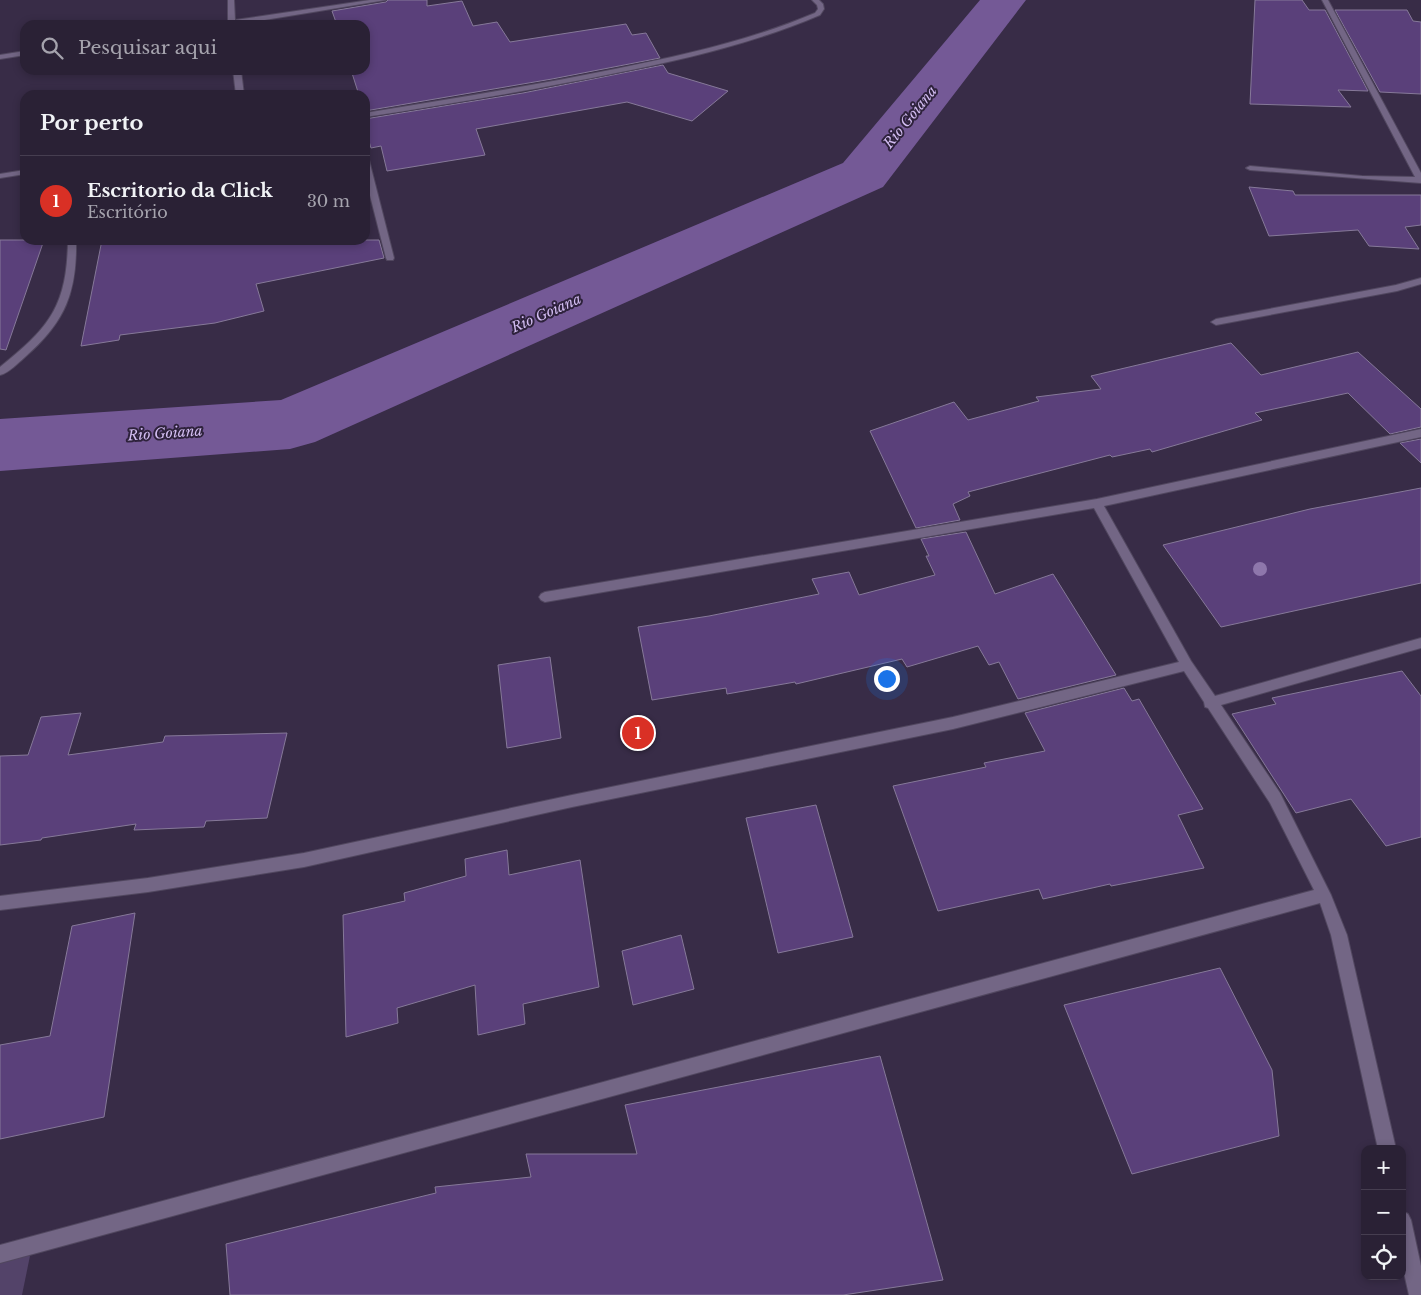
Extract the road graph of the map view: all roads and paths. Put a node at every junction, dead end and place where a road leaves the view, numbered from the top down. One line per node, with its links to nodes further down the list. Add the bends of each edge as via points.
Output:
1 (231, 0): 5 (street)
2 (383, 0): 6 (street)
3 (815, 0): 11 (street, via 820,4 818,14 763,35 683,58 566,82)
4 (1325, 0): 16 (street)
5 (232, 20)
6 (257, 20)
7 (20, 54): 8 (street)
8 (0, 57)
9 (238, 75): 10 (street)
10 (239, 90)
11 (370, 114)
12 (1250, 168): 16 (street)
13 (20, 173): 14 (street)
14 (0, 176)
15 (370, 180): 18 (street)
16 (1421, 180)
17 (72, 245): 21 (street, via 67,288 57,316 48,330)
18 (390, 258)
19 (1421, 281): 20 (street)
20 (1216, 322)
21 (0, 372)
22 (1421, 433): 23 (street)
23 (1097, 502): 24 (street); 26 (street)
24 (545, 597)
25 (1421, 643): 27 (street)
26 (1187, 665): 27 (street); 29 (street, via 953,723 304,860 148,886)
27 (1210, 703): 28 (street, via 1275,798)
28 (1324, 895): 30 (street, via 1340,935); 32 (street)
29 (0, 903)
30 (1386, 1145)
31 (1405, 1235): 33 (street)
32 (0, 1254)
33 (1418, 1295)

